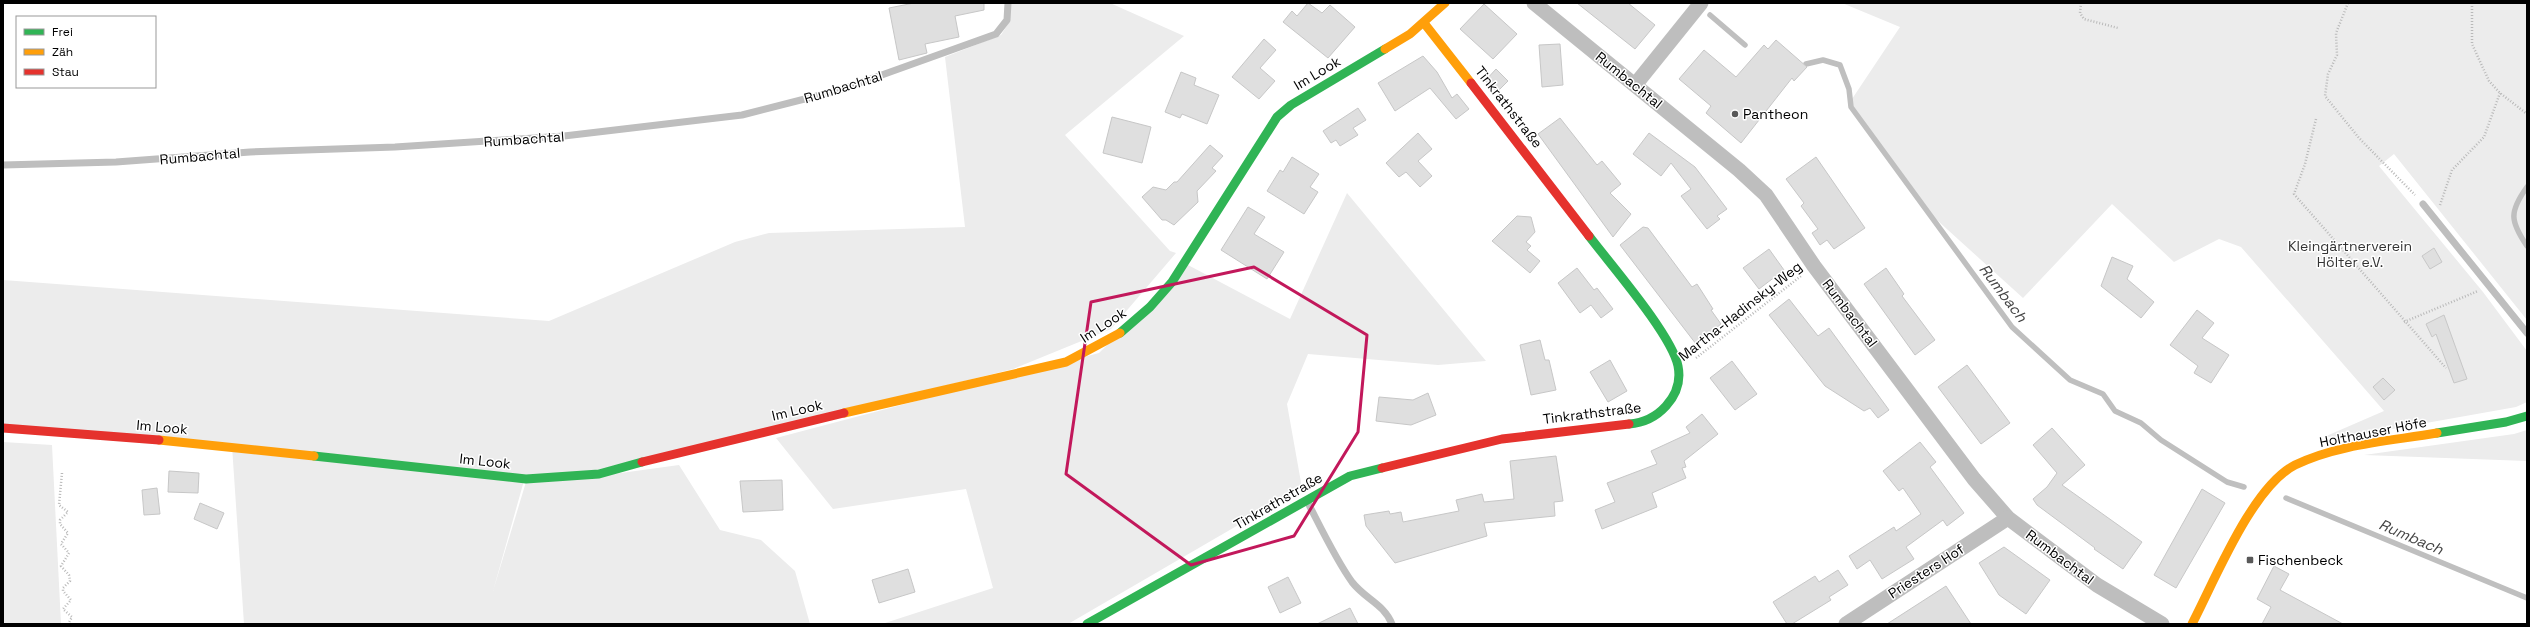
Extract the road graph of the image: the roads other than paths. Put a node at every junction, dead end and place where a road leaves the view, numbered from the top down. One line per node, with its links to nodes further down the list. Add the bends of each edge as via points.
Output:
1 (1008, 3): 7 (lane, Rumbachtal, via 1008,20 996,34 840,90 742,115 564,136 395,147 250,152 116,162)
2 (1445, 3): 5 (street, Im Look)
3 (1534, 3): 6 (street, Rumbachtal)
4 (1701, 3): 6 (street)
5 (1424, 23): 11 (street, Im Look, via 1291,105 1278,117 1215,212 1184,266 1139,319 1095,350 1038,371 698,448 606,472 561,478 526,479 168,441); 12 (street, Tinkrathstraße, via 1514,135 1669,342 1679,371 1676,391 1667,408 1640,423 1502,439 1350,476)
6 (1635, 85): 13 (street, Rumbachtal, via 1766,195 1814,266 1974,479)
7 (3, 165)
8 (2423, 204): 9 (lane)
9 (2527, 333)
10 (2527, 416): 18 (street, Holthauser Höfe, via 2506,422 2357,447 2320,455 2294,466 2274,480 2254,504)
11 (3, 428)
12 (1306, 501): 14 (street, Tinkrathstraße); 15 (lane, via 1352,582 1388,613)
13 (2008, 518): 16 (street, Priesters Hof); 17 (street, Rumbachtal, via 2097,585)
14 (1087, 624)
15 (1392, 624)
16 (1846, 624)
17 (2162, 624)
18 (2192, 624)

